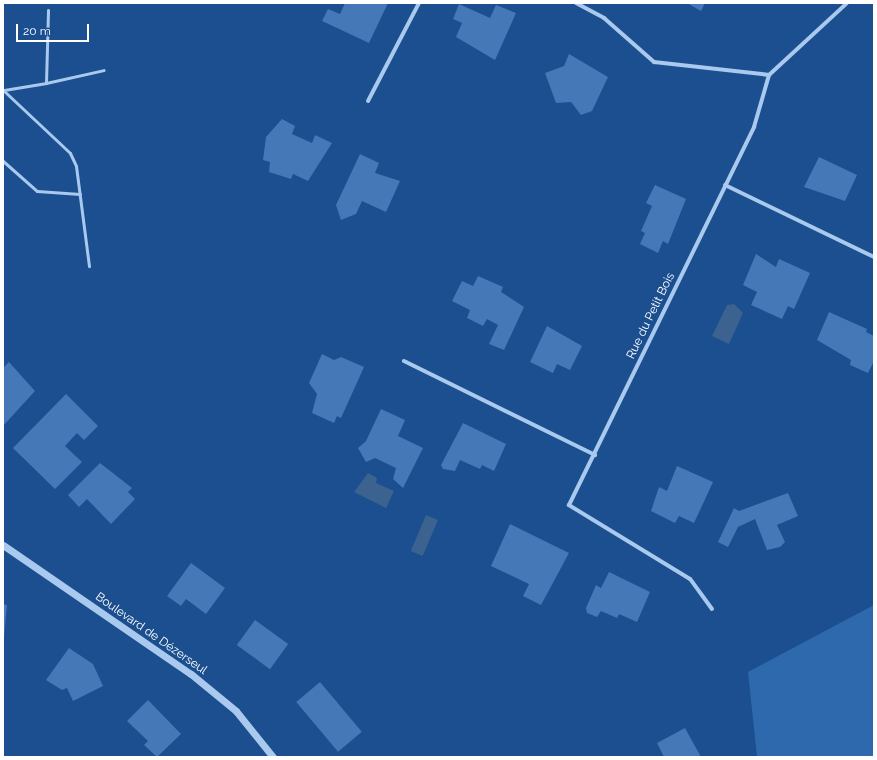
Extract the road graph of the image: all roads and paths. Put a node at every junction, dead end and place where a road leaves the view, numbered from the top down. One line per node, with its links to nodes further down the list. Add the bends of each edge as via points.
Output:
1 (419, 3): 9 (street)
2 (576, 3): 6 (street, via 604,18 654,62)
3 (847, 3): 6 (street)
4 (48, 10): 7 (lane)
5 (104, 70): 7 (lane)
6 (769, 74): 11 (street, Rue du Petit Bois, via 754,127)
7 (46, 83): 8 (lane)
8 (3, 90): 12 (lane, via 60,139 76,166)
9 (368, 100)
10 (3, 162): 12 (lane, via 37,191)
11 (725, 185): 13 (street); 16 (street, Rue du Petit Bois)
12 (80, 194): 14 (lane)
13 (874, 257)
14 (89, 266)
15 (404, 361): 16 (street)
16 (595, 455): 18 (street, Rue du Petit Bois, via 569,505 690,579)
17 (3, 545): 19 (street, Boulevard de Dézerseul, via 191,674 236,711)
18 (712, 609)
19 (273, 757)

